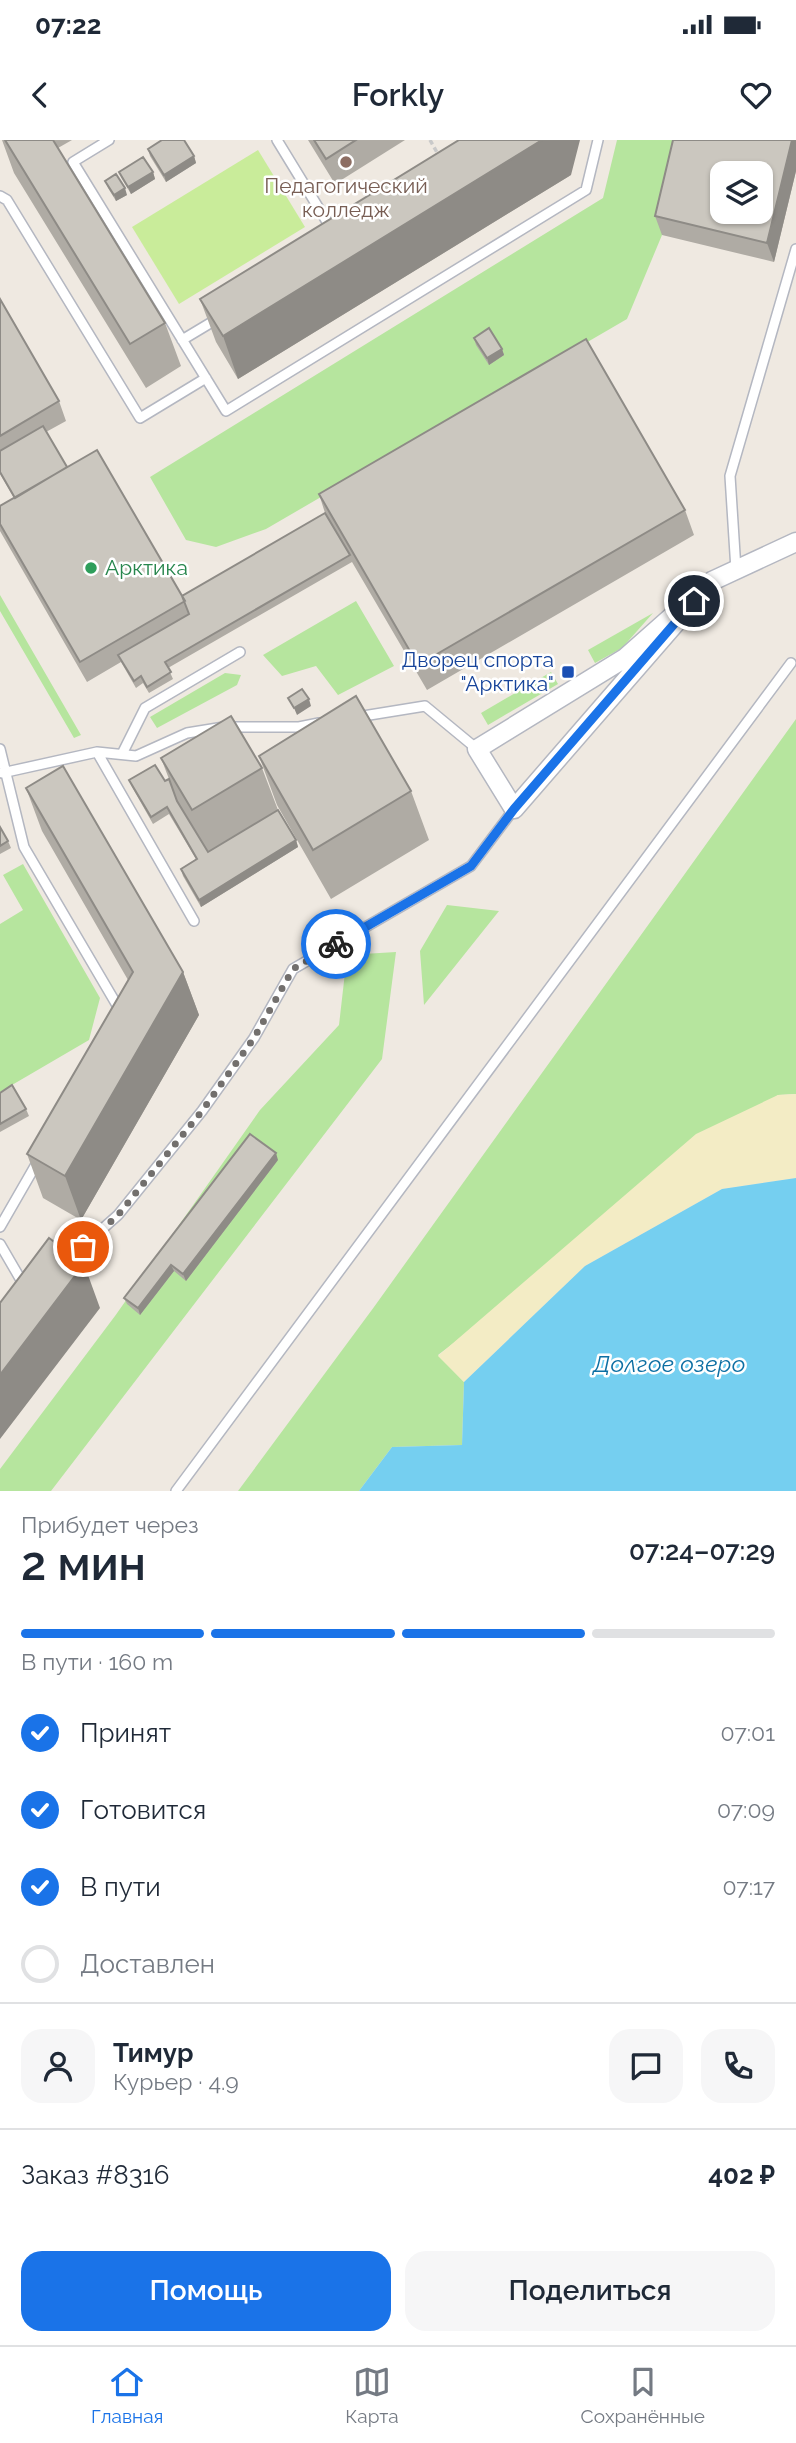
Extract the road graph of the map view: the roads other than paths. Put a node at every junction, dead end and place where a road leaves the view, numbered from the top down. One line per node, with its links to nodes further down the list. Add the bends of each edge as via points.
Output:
1 (109, 140): 8 (lane, via 73,162)
2 (277, 140): 5 (lane)
3 (598, 140): 9 (lane, via 586,190 226,411)
4 (0, 196): 9 (lane, via 7,200 141,418)
5 (340, 243)
6 (796, 249): 11 (lane, via 730,477)
7 (228, 312): 8 (lane)
8 (183, 340): 9 (lane)
9 (206, 378)
10 (796, 542): 11 (street)
11 (736, 570): 12 (street)
12 (712, 580): 18 (street, via 625,658); 22 (street)
13 (240, 652): 20 (lane, via 145,708)
14 (791, 663): 30 (lane)
15 (349, 718): 18 (lane, via 425,706)
16 (324, 723): 20 (lane, via 224,726 187,733 136,756)
17 (0, 749): 21 (lane)
18 (477, 749): 22 (street)
19 (96, 751): 20 (lane); 21 (lane); 23 (lane)
20 (122, 754)
21 (3, 772): 24 (lane, via 24,846 122,1016)
22 (514, 809): 28 (lane, via 471,866 293,969 254,1038 202,1111 118,1215)
23 (194, 920)
24 (116, 1027)
25 (41, 1156): 26 (lane)
26 (0, 1227)
27 (0, 1244): 29 (lane, via 29,1294)
28 (59, 1268)
29 (39, 1286)
30 (176, 1491)

